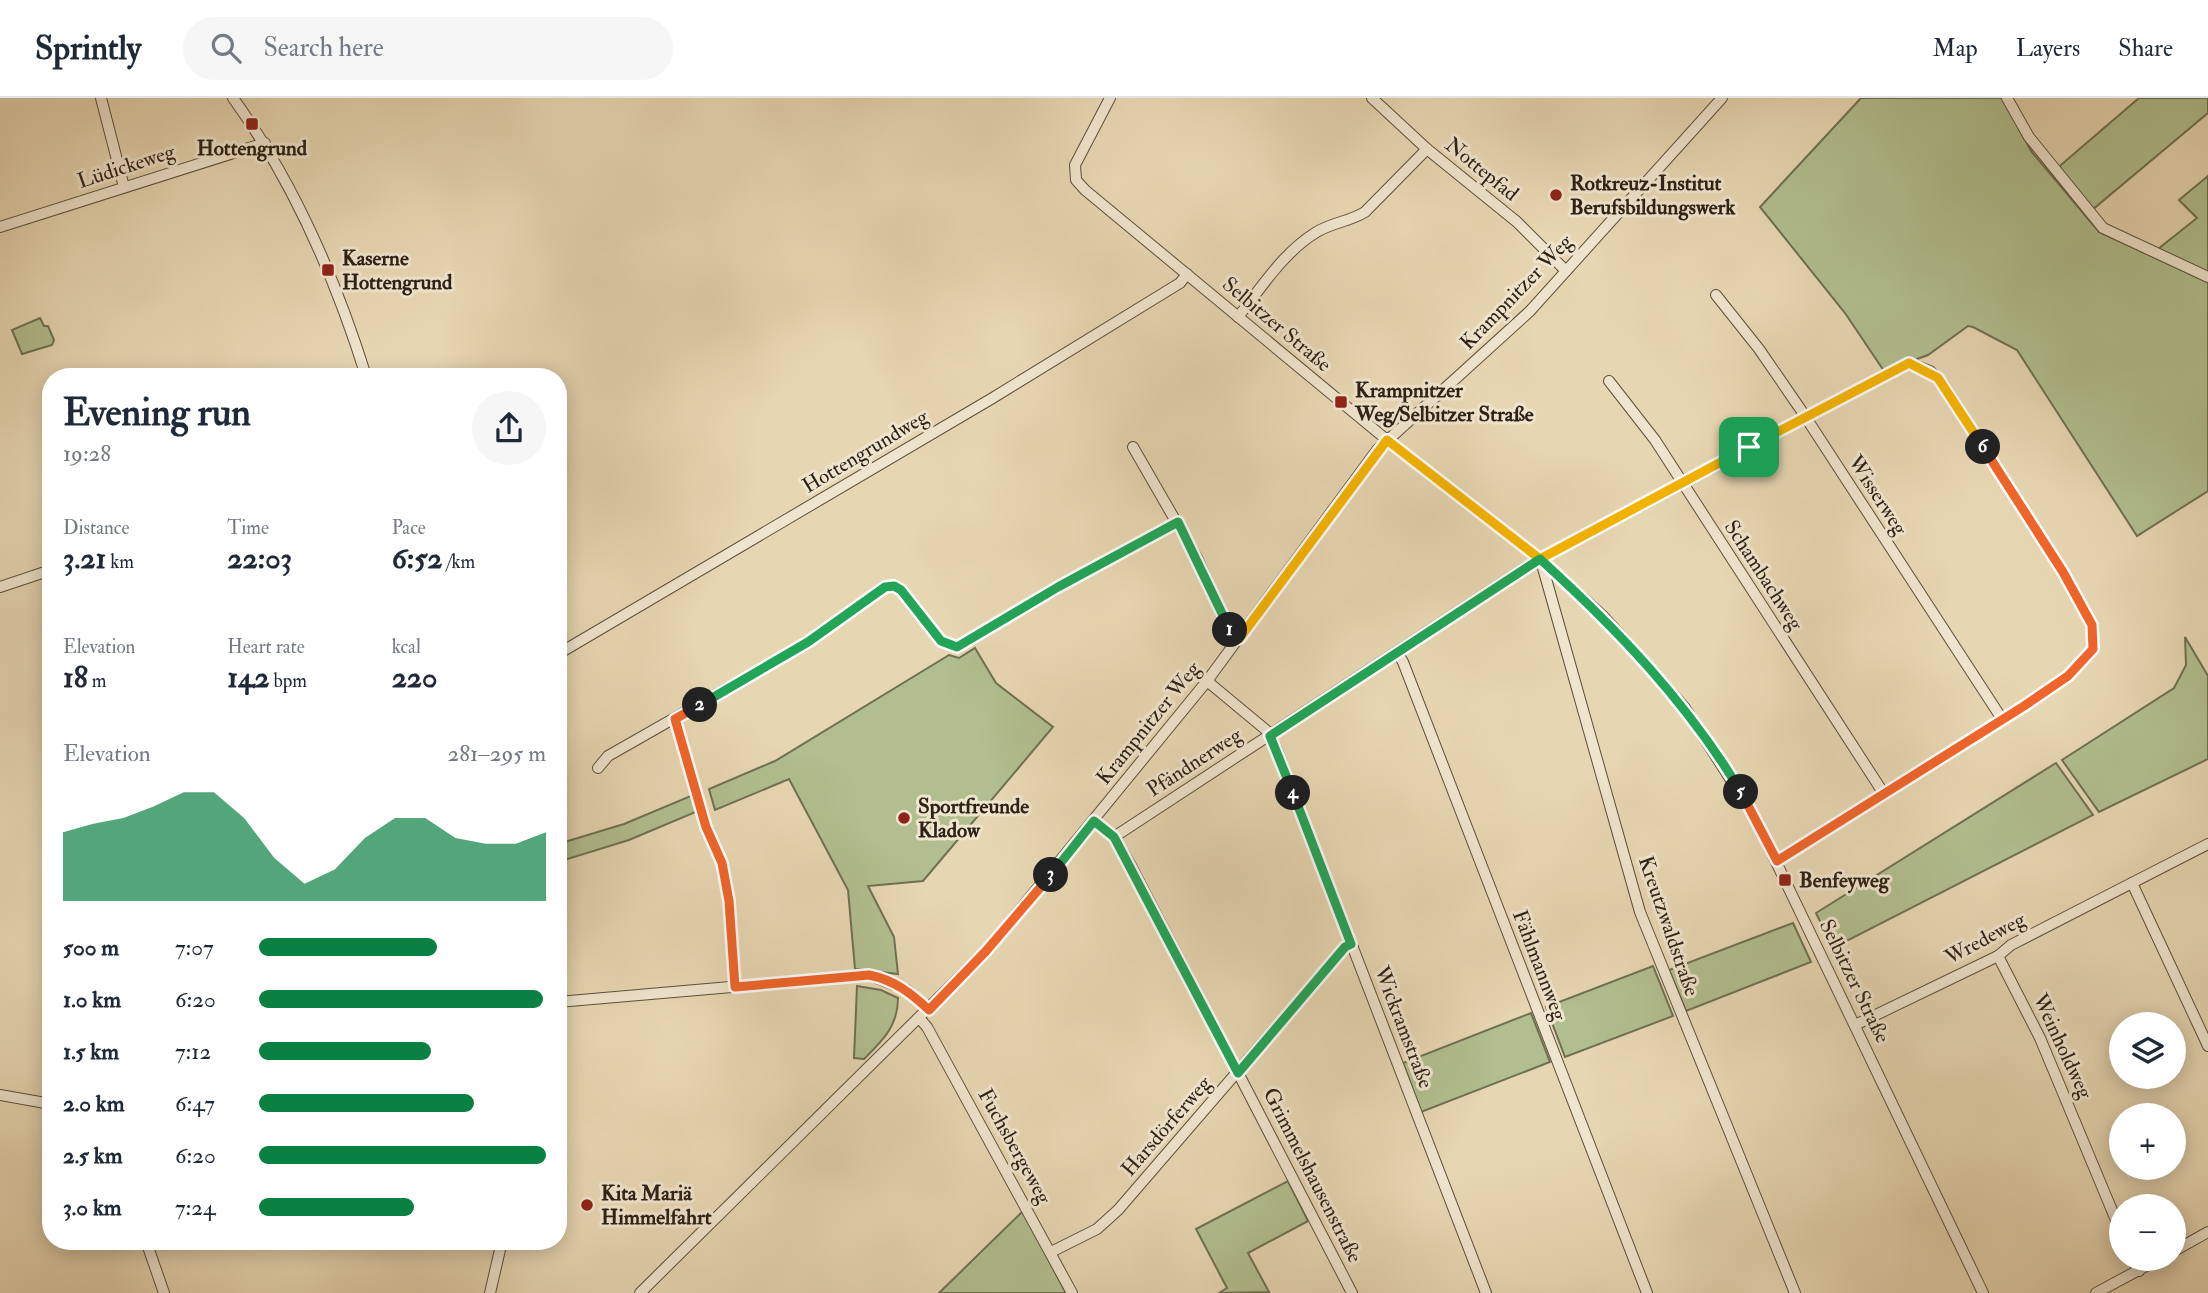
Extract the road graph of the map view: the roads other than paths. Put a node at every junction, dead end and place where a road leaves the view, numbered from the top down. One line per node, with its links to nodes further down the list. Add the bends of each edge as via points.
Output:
1 (102, 98): 9 (street)
2 (233, 98): 7 (street)
3 (1111, 98): 12 (street, Selbitzer Straße, via 1081,151 1074,174 1085,190)
4 (1372, 98): 8 (street, Nottepfad)
5 (1722, 98): 11 (street, Krampnitzer Weg)
6 (2007, 98): 13 (street, via 2029,137 2103,228)
7 (265, 143): 9 (street, Lüdickeweg); 16 (street, via 340,296)
8 (1427, 149): 11 (street, Nottepfad, via 1517,222); 15 (street, via 1365,212 1353,220 1336,221 1294,247)
9 (124, 187): 10 (street, Lüdickeweg)
10 (0, 228)
11 (1566, 271): 19 (street, Krampnitzer Weg, via 1492,347)
12 (1187, 274): 15 (street, Selbitzer Straße); 27 (street, Hottengrundweg, via 991,399)
13 (2208, 277)
14 (1716, 295): 18 (street, Wisserweg)
15 (1238, 317): 19 (street, Selbitzer Straße)
16 (363, 368)
17 (1609, 381): 21 (street, Schambachweg)
18 (1805, 417): 21 (street, Pfändnerweg); 31 (street, Wisserweg); 31 (street, Pfändnerweg, via 1909,363 1930,371 1942,384 2063,572 2094,636 2093,649 2077,669)
19 (1387, 440): 23 (street, Selbitzer Straße); 26 (street, Krampnitzer Weg)
20 (1133, 447): 22 (street)
21 (1683, 483): 23 (street, Pfändnerweg); 34 (street, Schambachweg)
22 (1178, 522): 26 (street, via 1227,627); 30 (street, via 957,647 941,641 901,590 890,585 808,642)
23 (1540, 559): 28 (street, Pfändnerweg); 38 (street, Selbitzer Straße, via 1615,628 1685,708 1737,787); 65 (street, Kreutzwaldstraße, via 1640,912)
24 (42, 573): 25 (street)
25 (0, 587)
26 (1239, 639): 29 (street, Krampnitzer Weg)
27 (567, 649)
28 (1397, 652): 32 (street, Pfändnerweg); 64 (street, Fählmannweg)
29 (1207, 681): 32 (street, Wickramstraße); 35 (street, Krampnitzer Weg)
30 (675, 719): 33 (street, via 608,756); 42 (street, via 724,872)
31 (2002, 719): 34 (street)
32 (1270, 736): 36 (street, Pfändnerweg); 40 (street, Wickramstraße)
33 (598, 768)
34 (1884, 794): 38 (street)
35 (1094, 821): 36 (street, Grimmelshausenstraße); 44 (street, Krampnitzer Weg, via 986,951)
36 (1114, 837): 48 (street, Grimmelshausenstraße)
37 (2208, 844): 39 (street, Wredeweg)
38 (1777, 861): 46 (street, Selbitzer Straße)
39 (2132, 883): 41 (street, Wredeweg); 47 (street)
40 (1351, 944): 48 (street, Harsdörferweg); 63 (street, Wickramstraße)
41 (1997, 956): 46 (street, Wredeweg); 51 (street, Weinholdweg, via 2058,1080)
42 (735, 987): 43 (street); 44 (street, via 869,975 899,985)
43 (567, 1001)
44 (929, 1010): 45 (street, Krampnitzer Weg)
45 (920, 1019): 56 (street, Fuchsbergeweg); 60 (street, Krampnitzer Weg)
46 (1855, 1025): 66 (street, Selbitzer Straße)
47 (2208, 1046)
48 (1238, 1073): 56 (street, Harsdörferweg, via 1118,1210 1097,1229); 62 (street, Grimmelshausenstraße)
49 (0, 1095): 50 (street)
50 (42, 1102)
51 (2109, 1203)
52 (2208, 1232): 53 (street)
53 (2186, 1244)
54 (149, 1250): 58 (street)
55 (500, 1250): 59 (street)
56 (1051, 1252): 61 (street, Fuchsbergeweg)
57 (2138, 1271): 67 (street)
58 (164, 1293)
59 (490, 1293)
60 (640, 1293)
61 (1072, 1293)
62 (1352, 1293)
63 (1486, 1293)
64 (1647, 1293)
65 (1795, 1293)
66 (1983, 1293)
67 (2096, 1293)

